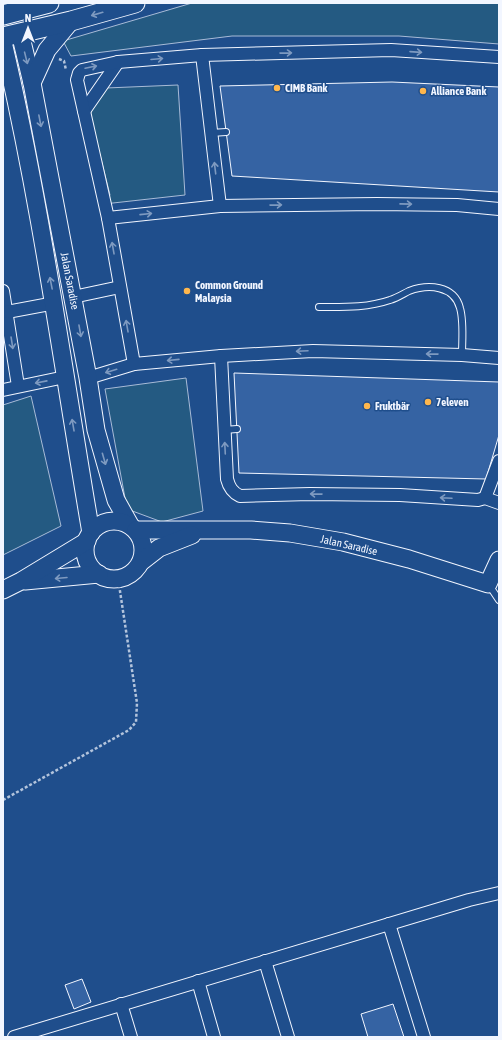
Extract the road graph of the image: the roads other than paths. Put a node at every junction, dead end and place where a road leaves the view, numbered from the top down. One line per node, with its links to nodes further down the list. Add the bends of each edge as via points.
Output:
1 (49, 3): 3 (main road)
2 (134, 3): 4 (main road, one-way to 4)
3 (10, 10): 5 (main road)
4 (71, 21): 5 (main road); 11 (main road, via 45,54)
5 (11, 35): 11 (main road, Jalan Saradise, one-way to 11)
6 (3, 42): 12 (main road, Jalan Saradise)
7 (202, 55): 8 (street, one-way to 8, via 391,50); 9 (street, one-way to 7); 15 (street)
8 (499, 57)
9 (118, 62): 13 (street); 13 (street, one-way to 9, via 79,73 86,68)
10 (3, 79): 12 (main road)
11 (32, 83): 21 (main road, Jalan Saradise, one-way to 21)
12 (16, 95): 22 (main road, Jalan Saradise, one-way to 12)
13 (84, 111): 18 (street)
14 (226, 132): 15 (lane)
15 (211, 133): 16 (street, one-way to 15)
16 (220, 206): 17 (street, one-way to 17, via 384,204 457,205); 18 (street, one-way to 16)
17 (499, 209)
18 (108, 218): 19 (street, one-way to 18)
19 (120, 287): 21 (street); 28 (street, one-way to 19)
20 (3, 291): 24 (street)
21 (73, 297): 30 (main road, Jalan Saradise, one-way to 30)
22 (55, 304): 24 (street, Jalan Saradise); 29 (main road, Jalan Saradise)
23 (320, 307): 25 (lane, via 368,305 426,288 450,291 460,308)
24 (7, 312): 31 (street, one-way to 31)
25 (462, 355): 26 (street, one-way to 26, via 313,351); 27 (street)
26 (221, 356): 28 (street, one-way to 28); 34 (street)
27 (499, 358)
28 (134, 364): 30 (street, one-way to 30)
29 (65, 377): 31 (street, one-way to 31); 40 (main road, Jalan Saradise, one-way to 29)
30 (88, 378): 38 (main road, Jalan Saradise, one-way to 38, via 96,430 116,500)
31 (18, 386): 32 (street)
32 (3, 390)
33 (237, 429): 34 (lane)
34 (224, 430): 36 (street, one-way to 34, via 478,500 400,495 310,494 240,496 233,492 227,479)
35 (499, 461): 36 (street)
36 (485, 498): 37 (street)
37 (499, 503)
38 (133, 528): 39 (main road); 40 (main road, via 113,521 105,523); 42 (main road, via 142,542)
39 (206, 531): 42 (main road, via 179,538 159,548); 45 (main road, Jalan Saradise, via 251,530 290,533 343,542 409,559)
40 (89, 537): 43 (main road, via 85,550 87,560); 44 (main road)
41 (499, 560): 45 (main road)
42 (141, 562): 43 (main road, via 128,575 118,578 108,578)
43 (100, 574): 44 (main road, one-way to 44)
44 (21, 581): 46 (main road)
45 (488, 584): 47 (lane)
46 (3, 590)
47 (499, 600)
48 (499, 893): 49 (street)
49 (389, 924): 50 (street); 57 (street)
50 (265, 961): 51 (street); 56 (street)
51 (198, 981): 52 (street); 55 (street)
52 (121, 1004): 53 (street); 54 (street)
53 (14, 1037)
54 (131, 1037)
55 (214, 1037)
56 (288, 1037)
57 (424, 1037)

